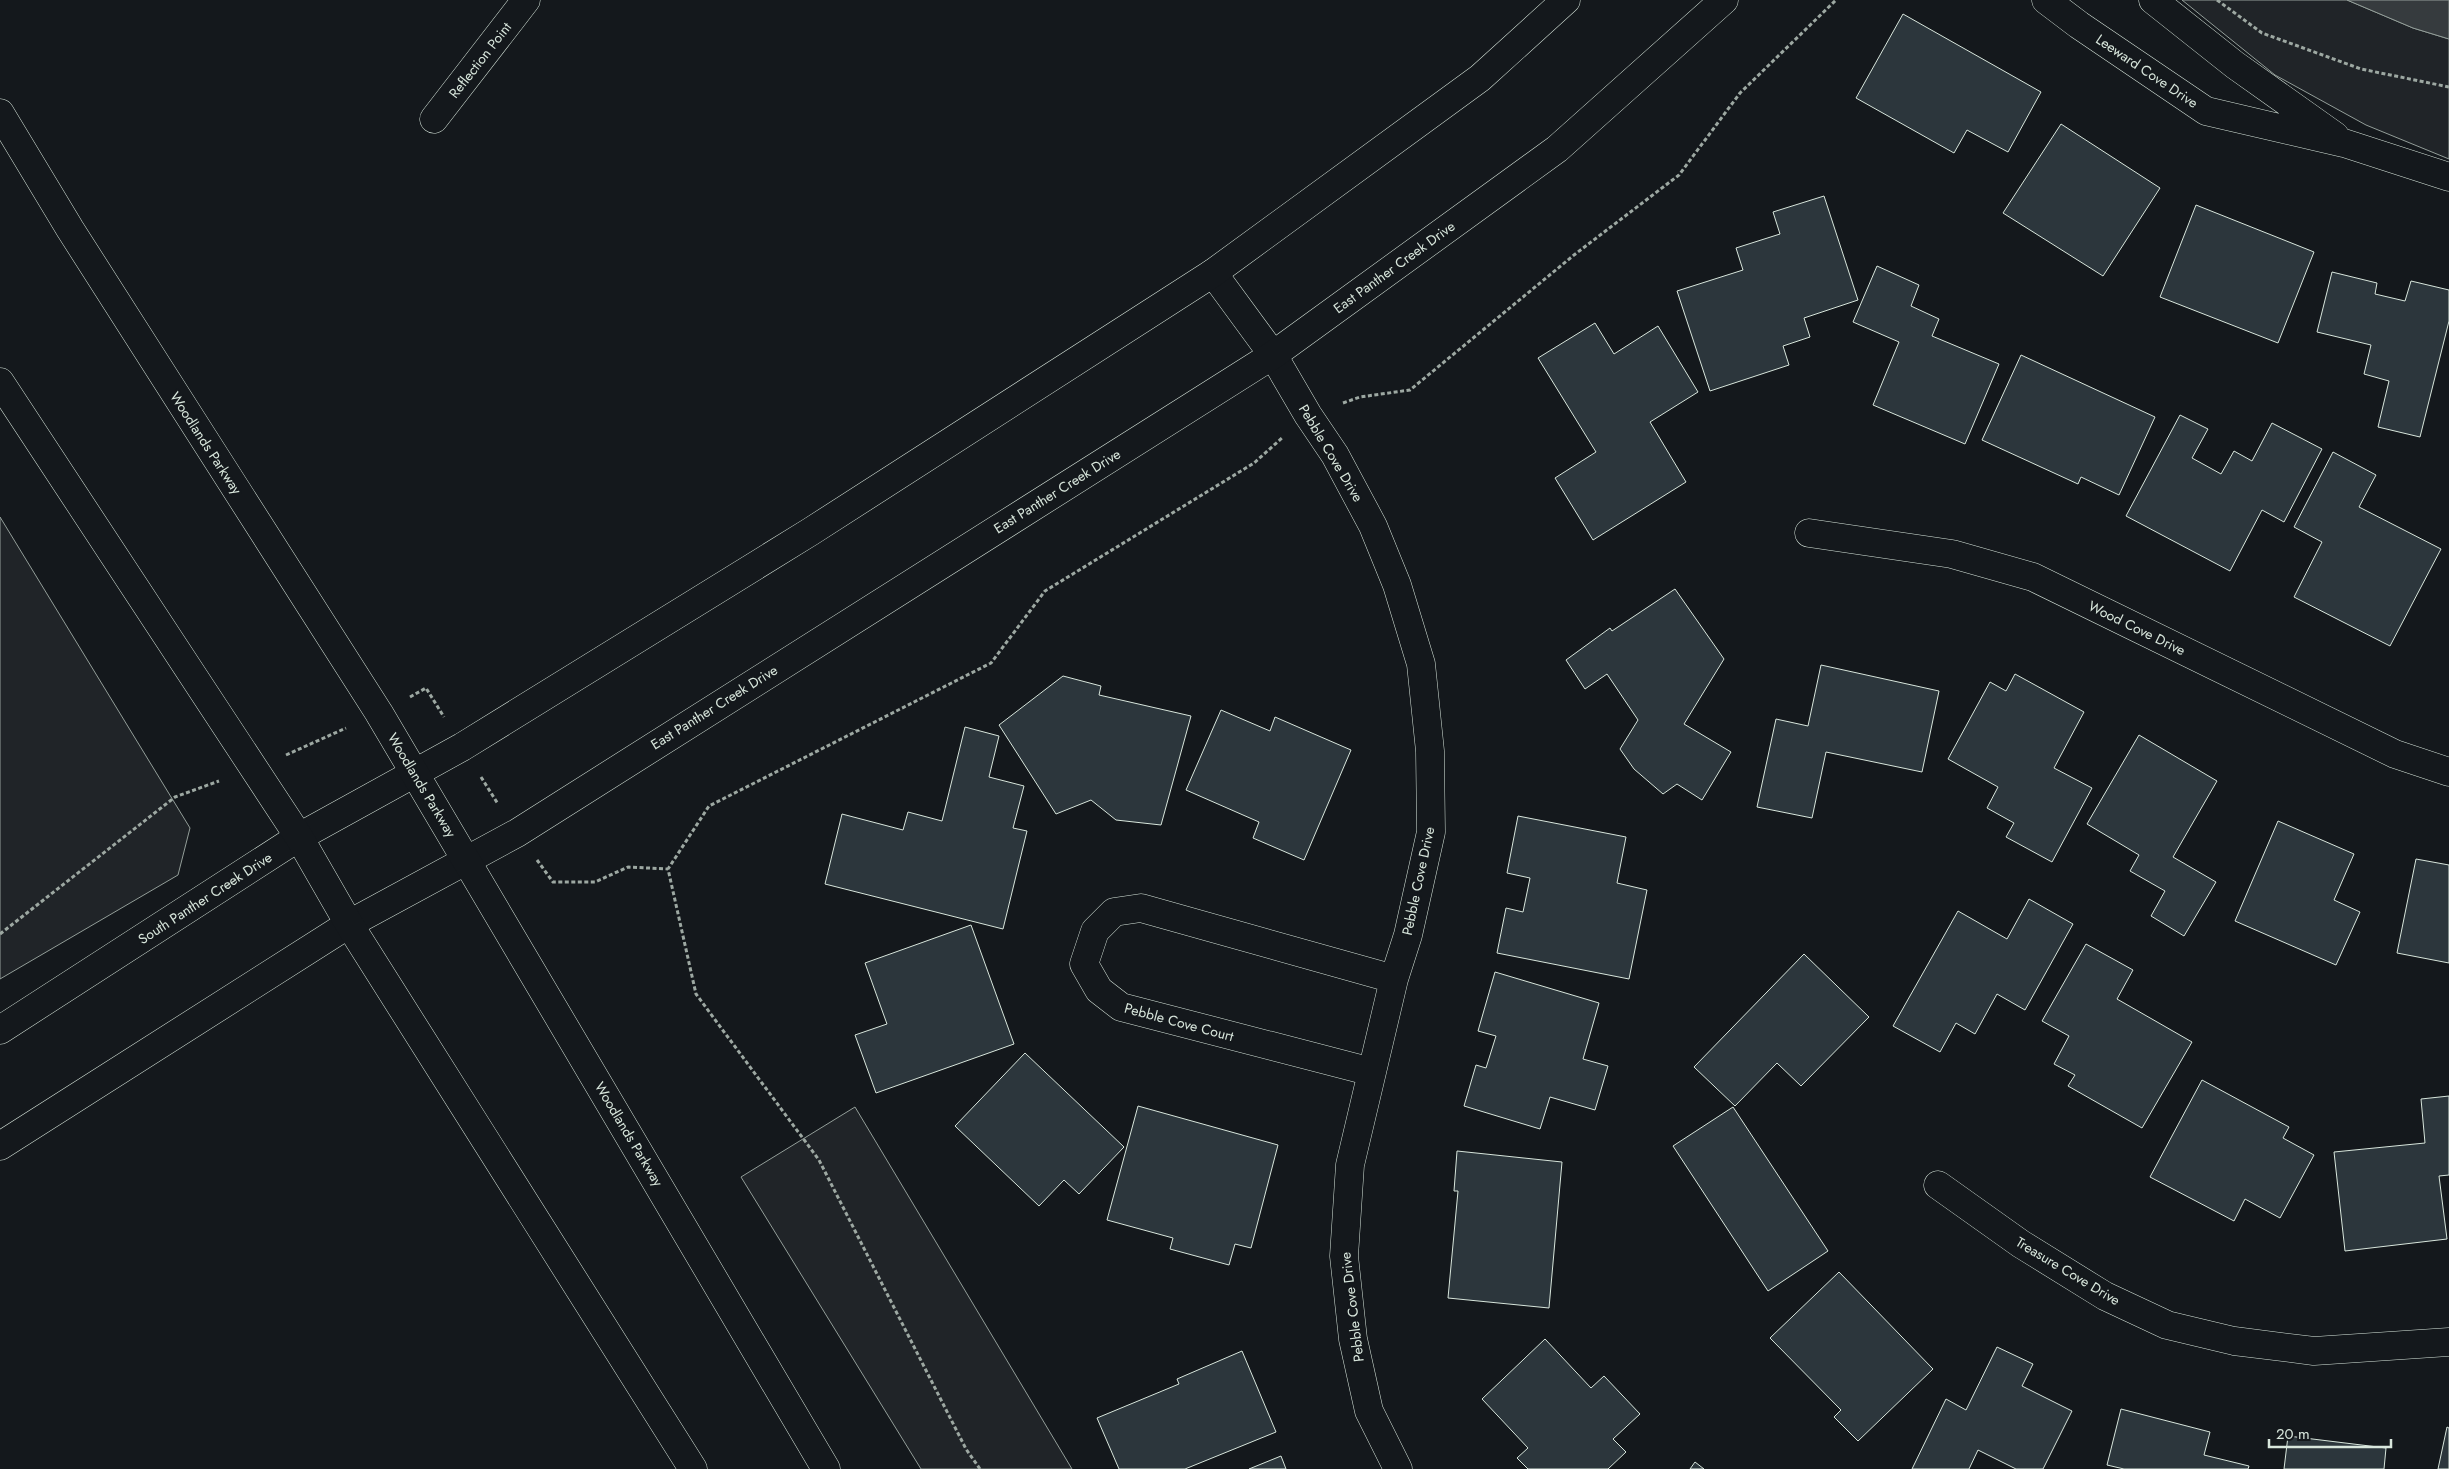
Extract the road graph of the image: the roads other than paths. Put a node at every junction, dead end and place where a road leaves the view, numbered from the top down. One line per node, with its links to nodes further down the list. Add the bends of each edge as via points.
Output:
1 (526, 0): 7 (street, Reflection Point)
2 (1566, 0): 10 (street, via 1480,78)
3 (1724, 0): 11 (street, East Panther Creek Drive, via 1557,149)
4 (2046, 0): 8 (street, Leeward Cove Drive, via 2206,111)
5 (2152, 0): 8 (street, Leeward Cove Drive, via 2235,65)
6 (0, 113): 15 (street, Woodlands Parkway, via 70,230)
7 (434, 119)
8 (2344, 143): 9 (street, Leeward Cove Drive)
9 (2449, 177)
10 (1212, 273): 11 (street, Pebble Cove Drive); 15 (street, via 810,532)
11 (1273, 356): 17 (street, East Panther Creek Drive, via 517,833); 19 (street, Pebble Cove Drive, via 1335,455 1373,526 1397,585 1421,664 1430,752 1431,832 1408,935)
12 (0, 382): 16 (street)
13 (1809, 533): 14 (street, Wood Cove Drive, via 1952,554 2033,577 2395,754)
14 (2449, 772)
15 (415, 773): 16 (street, South Panther Creek Drive); 17 (street, Woodlands Parkway)
16 (299, 837): 18 (street); 20 (street, South Panther Creek Drive)
17 (467, 860): 18 (street, East Panther Creek Drive); 26 (street, Woodlands Parkway)
18 (349, 924): 22 (street); 25 (street)
19 (1394, 979): 21 (street, Pebble Cove Drive); 21 (street, Pebble Cove Court, via 1141,908 1114,912 1095,931 1084,964 1099,990 1121,1007)
20 (0, 1030)
21 (1372, 1072): 27 (street, Pebble Cove Drive, via 1350,1165 1344,1256 1353,1339 1369,1411)
22 (0, 1146)
23 (1938, 1185): 24 (street, Treasure Cove Drive, via 2021,1244 2105,1296 2167,1325 2234,1341 2314,1351)
24 (2449, 1342)
25 (693, 1469)
26 (826, 1469)
27 (1398, 1469)

